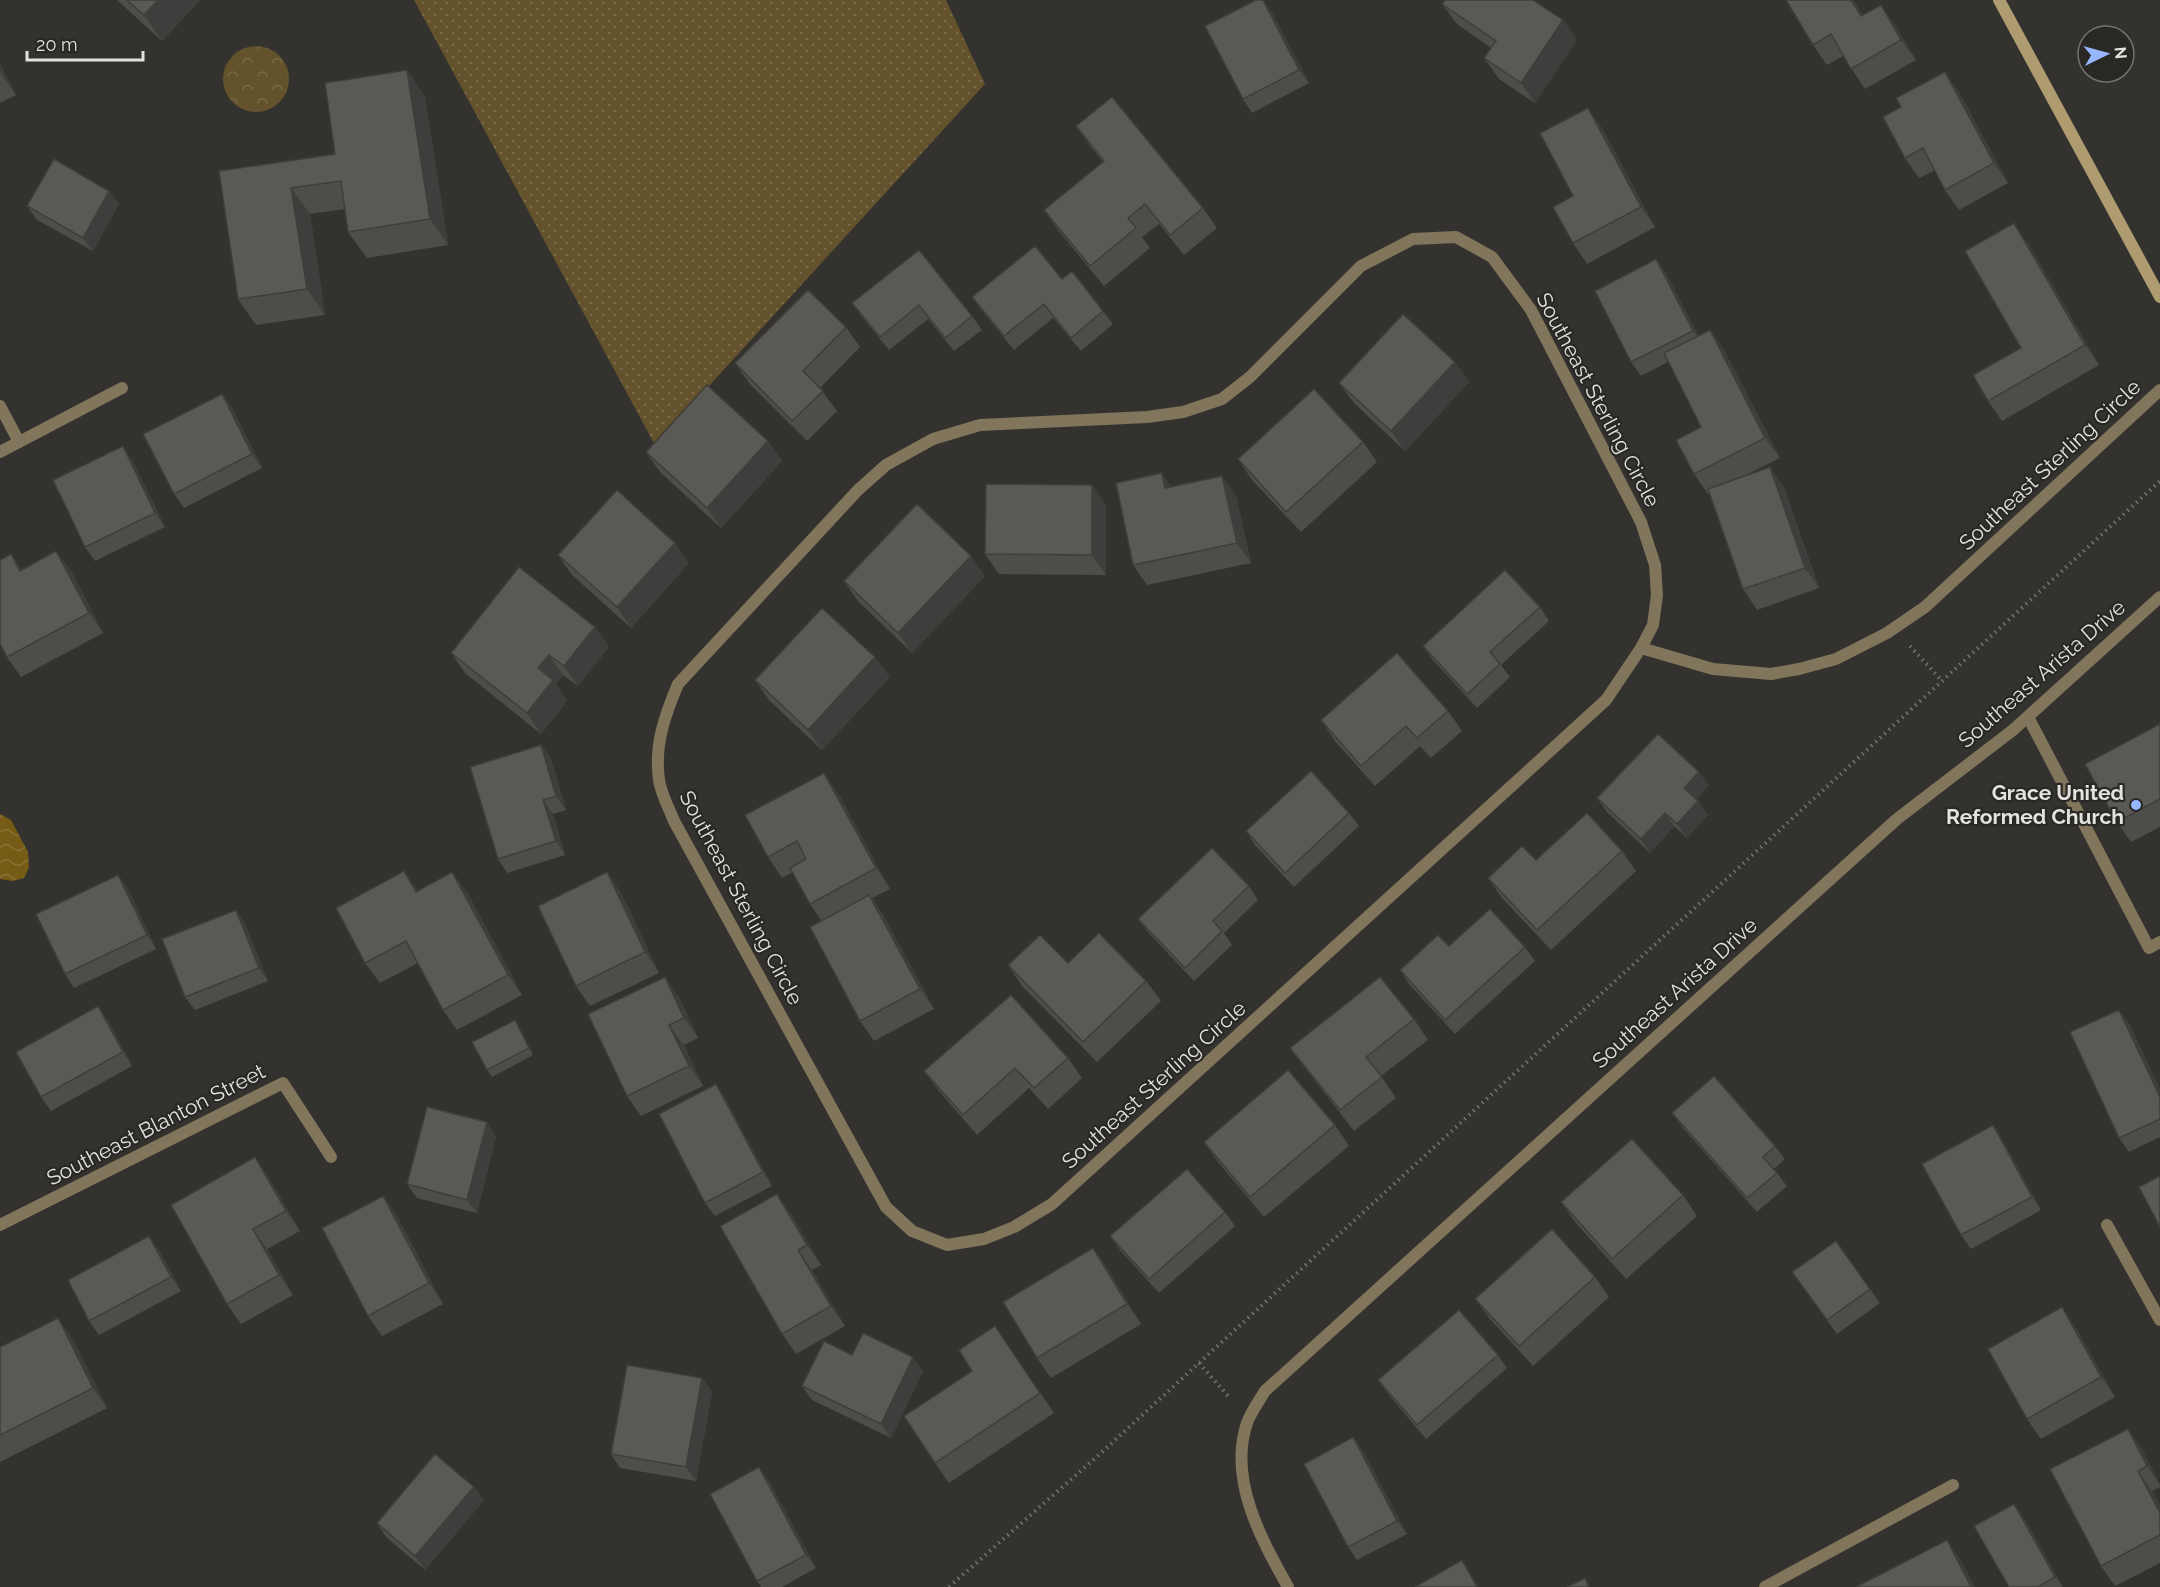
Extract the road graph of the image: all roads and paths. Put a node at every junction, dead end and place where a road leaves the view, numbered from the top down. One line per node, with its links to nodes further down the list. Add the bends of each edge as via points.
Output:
1 (1999, 0): 2 (street)
2 (2160, 297)
3 (122, 388): 6 (street)
4 (2160, 390): 10 (street, Southeast Sterling Circle, via 1925,607)
5 (0, 406): 6 (street)
6 (20, 442): 7 (street)
7 (0, 452)
8 (2160, 481): 12 (path)
9 (2160, 597): 13 (street, Southeast Arista Drive)
10 (1893, 628): 11 (street, Southeast Sterling Circle, via 1836,659 1771,674 1713,669); 12 (path)
11 (1641, 648): 11 (street, Southeast Sterling Circle, via 1606,700 1052,1204 1014,1227 984,1239 947,1245 912,1231 886,1207 674,821 659,782 658,748 664,717 678,684 858,490 886,465 933,439 980,425 1147,417 1183,412 1222,399 1250,377 1361,266 1413,238 1456,237 1492,257 1531,310 1641,522 1655,565 1653,626)
12 (1942, 681): 19 (path)
13 (2028, 717): 14 (street, via 2149,948); 20 (street, Southeast Arista Drive, via 1897,819 1265,1391)
14 (2160, 942)
15 (331, 1157): 16 (street, Southeast Blanton Street, via 283,1083)
16 (0, 1225)
17 (2107, 1225): 18 (street)
18 (2160, 1320)
19 (1199, 1363): 20 (path, via 1233,1401); 22 (path)
20 (1253, 1409): 23 (street, Southeast Arista Drive, via 1243,1440 1241,1466 1249,1503 1265,1545)
21 (1953, 1485): 24 (street)
22 (949, 1587)
23 (1288, 1587)
24 (1765, 1587)

